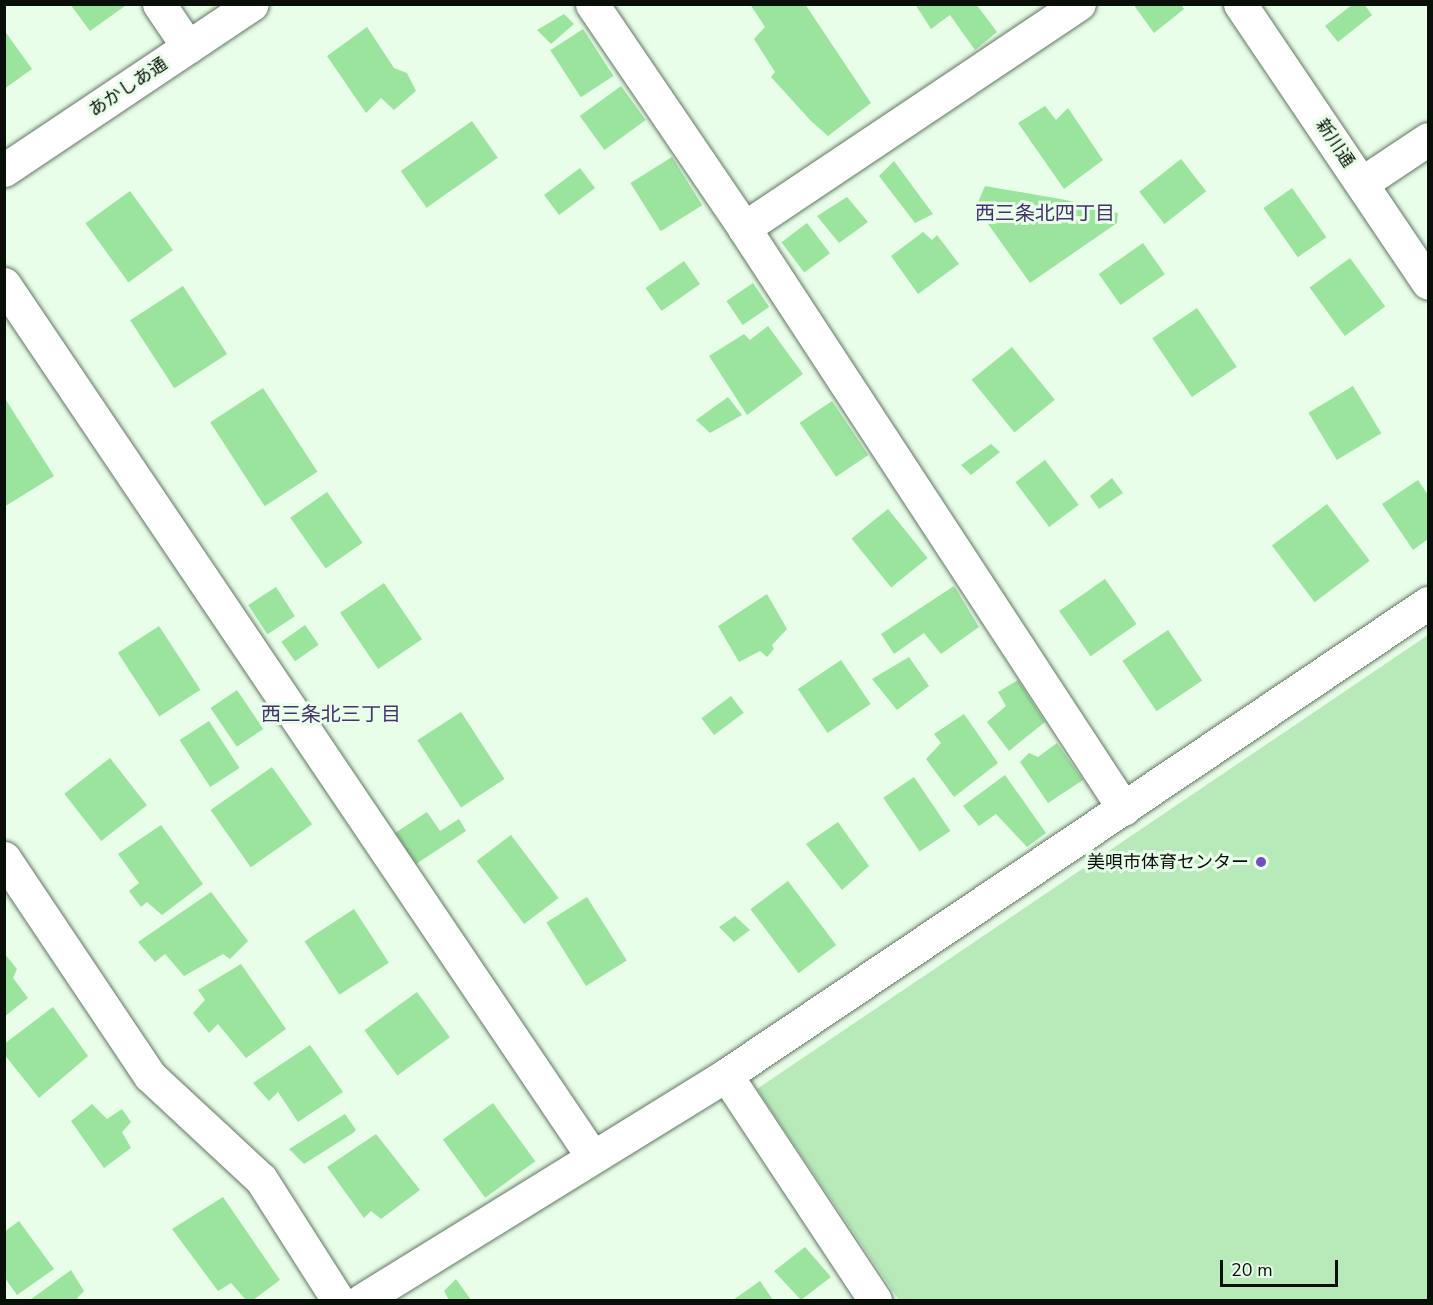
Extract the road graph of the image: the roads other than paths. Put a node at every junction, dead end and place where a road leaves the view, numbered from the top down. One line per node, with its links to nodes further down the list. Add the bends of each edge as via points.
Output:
1 (159, 4): 6 (street)
2 (252, 4): 6 (street, あかしあ通)
3 (592, 4): 10 (street)
4 (1079, 4): 10 (street)
5 (1240, 4): 9 (street, 新川通)
6 (188, 48): 8 (street, あかしあ通)
7 (1428, 139): 9 (street)
8 (4, 170)
9 (1362, 183): 11 (street, 新川通)
10 (744, 228): 14 (street)
11 (1428, 283)
12 (4, 284): 17 (street)
13 (1428, 603): 14 (street)
14 (1124, 809): 16 (street)
15 (4, 858): 18 (street, via 150,1076 261,1179)
16 (726, 1075): 17 (street); 20 (street)
17 (592, 1156): 19 (street)
18 (338, 1300)
19 (362, 1300)
20 (875, 1300)

